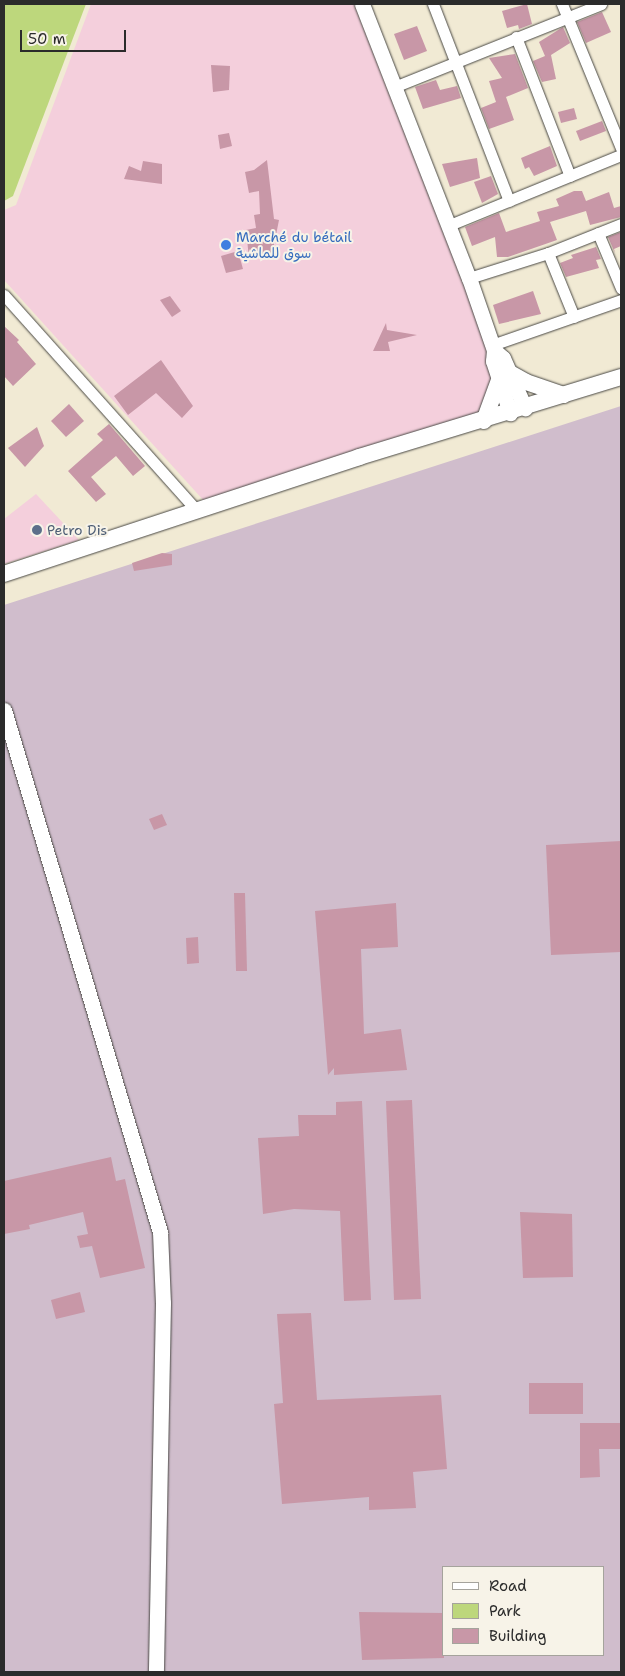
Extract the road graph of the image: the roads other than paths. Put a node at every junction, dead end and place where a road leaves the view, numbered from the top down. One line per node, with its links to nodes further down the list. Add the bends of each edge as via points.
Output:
1 (362, 4): 8 (street)
2 (436, 4): 7 (street)
3 (562, 4): 5 (street)
4 (600, 4): 5 (street)
5 (568, 17): 6 (street); 9 (street)
6 (516, 38): 7 (street); 11 (street)
7 (456, 62): 8 (street); 12 (street)
8 (394, 87): 14 (street)
9 (621, 148)
10 (621, 155): 11 (street)
11 (570, 176): 12 (street)
12 (509, 201): 14 (street)
13 (621, 224): 15 (street)
14 (448, 226): 17 (street)
15 (598, 233): 16 (street); 18 (street)
16 (548, 253): 17 (street); 21 (street)
17 (469, 278): 22 (street)
18 (621, 288)
19 (4, 295): 28 (street)
20 (621, 300): 21 (street)
21 (574, 317): 22 (street)
22 (493, 347): 23 (street, via 493,361)
23 (505, 376): 25 (main road); 26 (street); 27 (main road)
24 (621, 377): 25 (main road)
25 (564, 395): 26 (main road)
26 (518, 410): 27 (main road)
27 (484, 421): 28 (main road)
28 (196, 510): 29 (main road)
29 (4, 574)
30 (4, 710): 31 (street, via 160,1232 164,1294)
31 (156, 1672)

